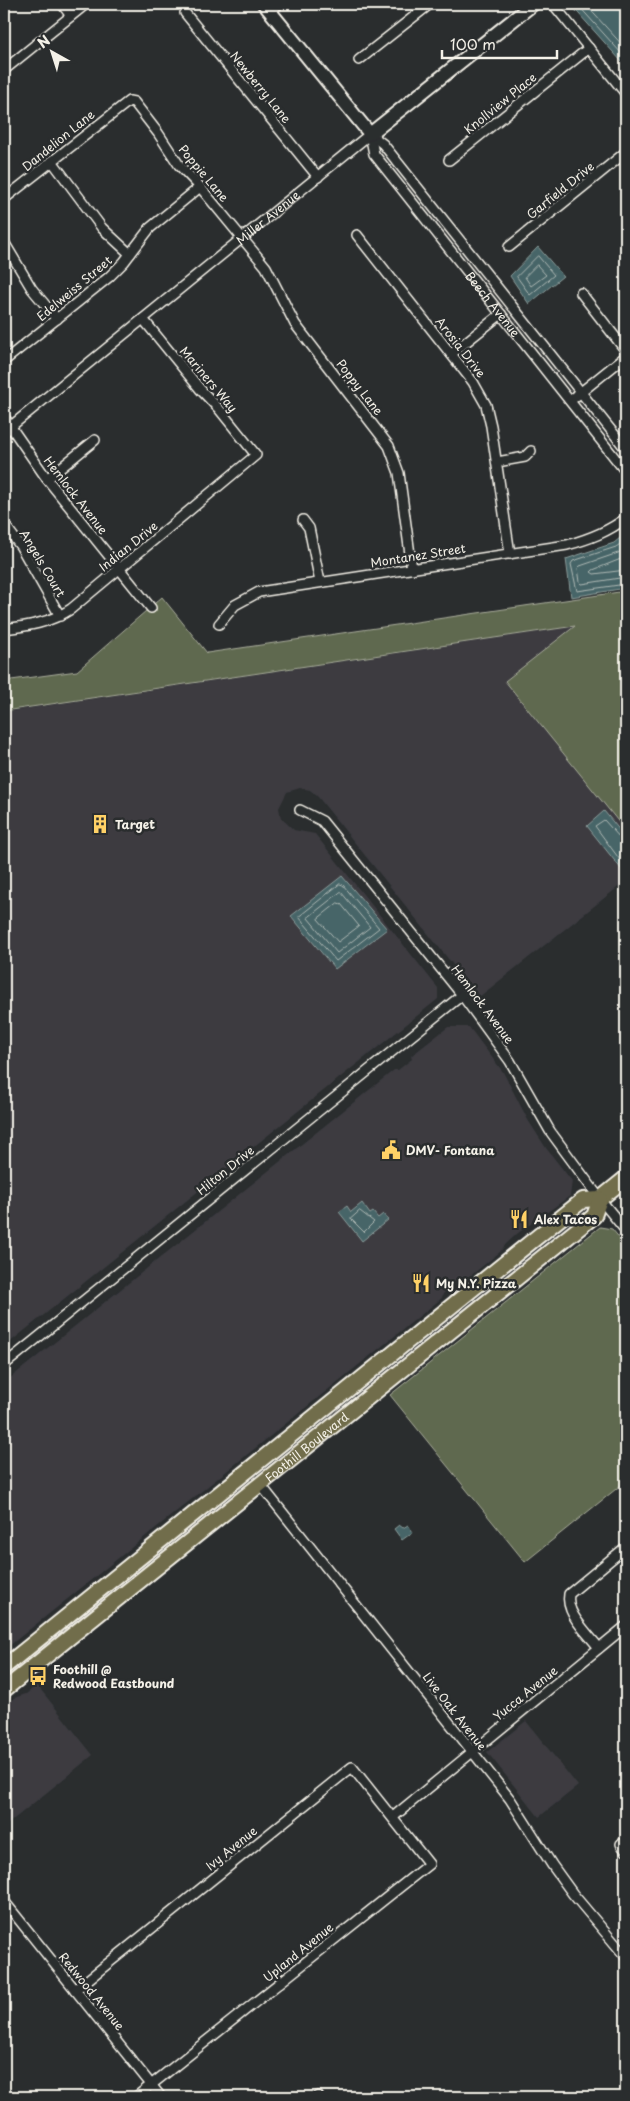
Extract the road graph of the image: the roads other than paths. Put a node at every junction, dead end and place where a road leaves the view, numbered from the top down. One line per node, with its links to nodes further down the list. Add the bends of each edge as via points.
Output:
1 (62, 4): 8 (street)
2 (86, 4): 8 (street)
3 (430, 4): 10 (street)
4 (533, 4): 14 (street, Miller Avenue)
5 (553, 4): 9 (street)
6 (271, 6): 14 (street, Beech Avenue)
7 (185, 13): 18 (street, Newberry Lane)
8 (71, 16): 11 (street)
9 (589, 48): 12 (street); 16 (street, Knollview Place)
10 (359, 60)
11 (4, 70)
12 (626, 94)
13 (129, 100): 17 (street, Dandelion Lane); 19 (street, Poppie Lane, via 140,108 173,159)
14 (370, 134): 18 (street, Miller Avenue); 27 (street, Beech Avenue, via 374,154); 34 (street, Beech Avenue, via 383,144)
15 (626, 152): 24 (street, Garfield Drive)
16 (449, 160)
17 (52, 161): 20 (street, Dandelion Lane); 25 (street, via 102,228)
18 (318, 177): 22 (street, Miller Avenue)
19 (200, 187): 22 (street, Poppie Lane); 25 (street, Edelweiss Street, via 150,228)
20 (4, 199)
21 (358, 235): 31 (street, Arosia Drive)
22 (243, 238): 28 (street, Miller Avenue); 50 (street, Poppy Lane, via 266,267 295,324 389,446 399,473)
23 (4, 242): 29 (street, via 32,289)
24 (509, 248)
25 (130, 254): 29 (street, Edelweiss Street, via 109,277)
26 (581, 293): 30 (street)
27 (501, 314): 31 (street); 35 (street, Beech Avenue)
28 (143, 318): 37 (street, Miller Avenue); 41 (street, Mariners Way)
29 (58, 319): 33 (street, Edelweiss Street)
30 (626, 350)
31 (451, 354): 42 (street, Arosia Drive, via 474,382 486,405)
32 (626, 356): 34 (street)
33 (4, 362)
34 (581, 392): 35 (street); 39 (street, Beech Avenue)
35 (570, 401): 43 (street, Beech Avenue)
36 (4, 418): 37 (street, Hemlock Avenue)
37 (7, 429): 44 (street, Hemlock Avenue)
38 (95, 440): 44 (street)
39 (626, 449)
40 (531, 451): 42 (street, via 525,457)
41 (256, 455): 49 (street, Indian Drive)
42 (497, 462): 48 (street, Arosia Drive)
43 (626, 472)
44 (47, 479): 49 (street, Hemlock Avenue)
45 (626, 518): 48 (street, Montanez Street, via 613,528 583,541)
46 (303, 520): 51 (street, via 309,528)
47 (4, 524): 53 (street, Angels Court, via 21,547)
48 (510, 554): 50 (street, Montanez Street)
49 (120, 569): 52 (street, Hemlock Avenue); 53 (street, Indian Drive)
50 (412, 569): 51 (street, Montanez Street)
51 (320, 582): 54 (street, Montanez Street, via 269,589 249,596 235,605)
52 (151, 608)
53 (60, 616): 55 (street, Indian Drive, via 37,624)
54 (219, 624)
55 (4, 629)
56 (300, 810): 57 (street, Hemlock Avenue, via 322,821)
57 (462, 995): 59 (street, Hemlock Avenue, via 510,1061 545,1123); 61 (street, Hilton Drive)
58 (626, 1178): 59 (main road, Foothill Boulevard)
59 (600, 1199): 60 (street, Hemlock Avenue); 62 (main road, Foothill Boulevard, via 594,1216); 66 (main road, Foothill Boulevard, via 583,1200)
60 (626, 1231)
61 (4, 1365)
62 (260, 1484): 67 (main road, Foothill Boulevard); 68 (street, Live Oak Avenue)
63 (626, 1547): 65 (street, via 569,1594 567,1604 572,1614)
64 (626, 1626): 65 (street, Yucca Avenue)
65 (599, 1648): 68 (street, Yucca Avenue)
66 (4, 1667)
67 (4, 1690)
68 (471, 1752): 69 (street, Yucca Avenue); 71 (street, Live Oak Avenue, via 510,1799 573,1894)
69 (393, 1817): 72 (street, Ivy Avenue, via 352,1767); 73 (street, Upland Avenue, via 429,1864)
70 (4, 1901): 72 (street, Redwood Avenue)
71 (626, 1956)
72 (75, 1990): 73 (street, Redwood Avenue)
73 (151, 2085): 74 (street, Upland Avenue); 75 (street, Redwood Avenue)
74 (136, 2097)
75 (161, 2097)

